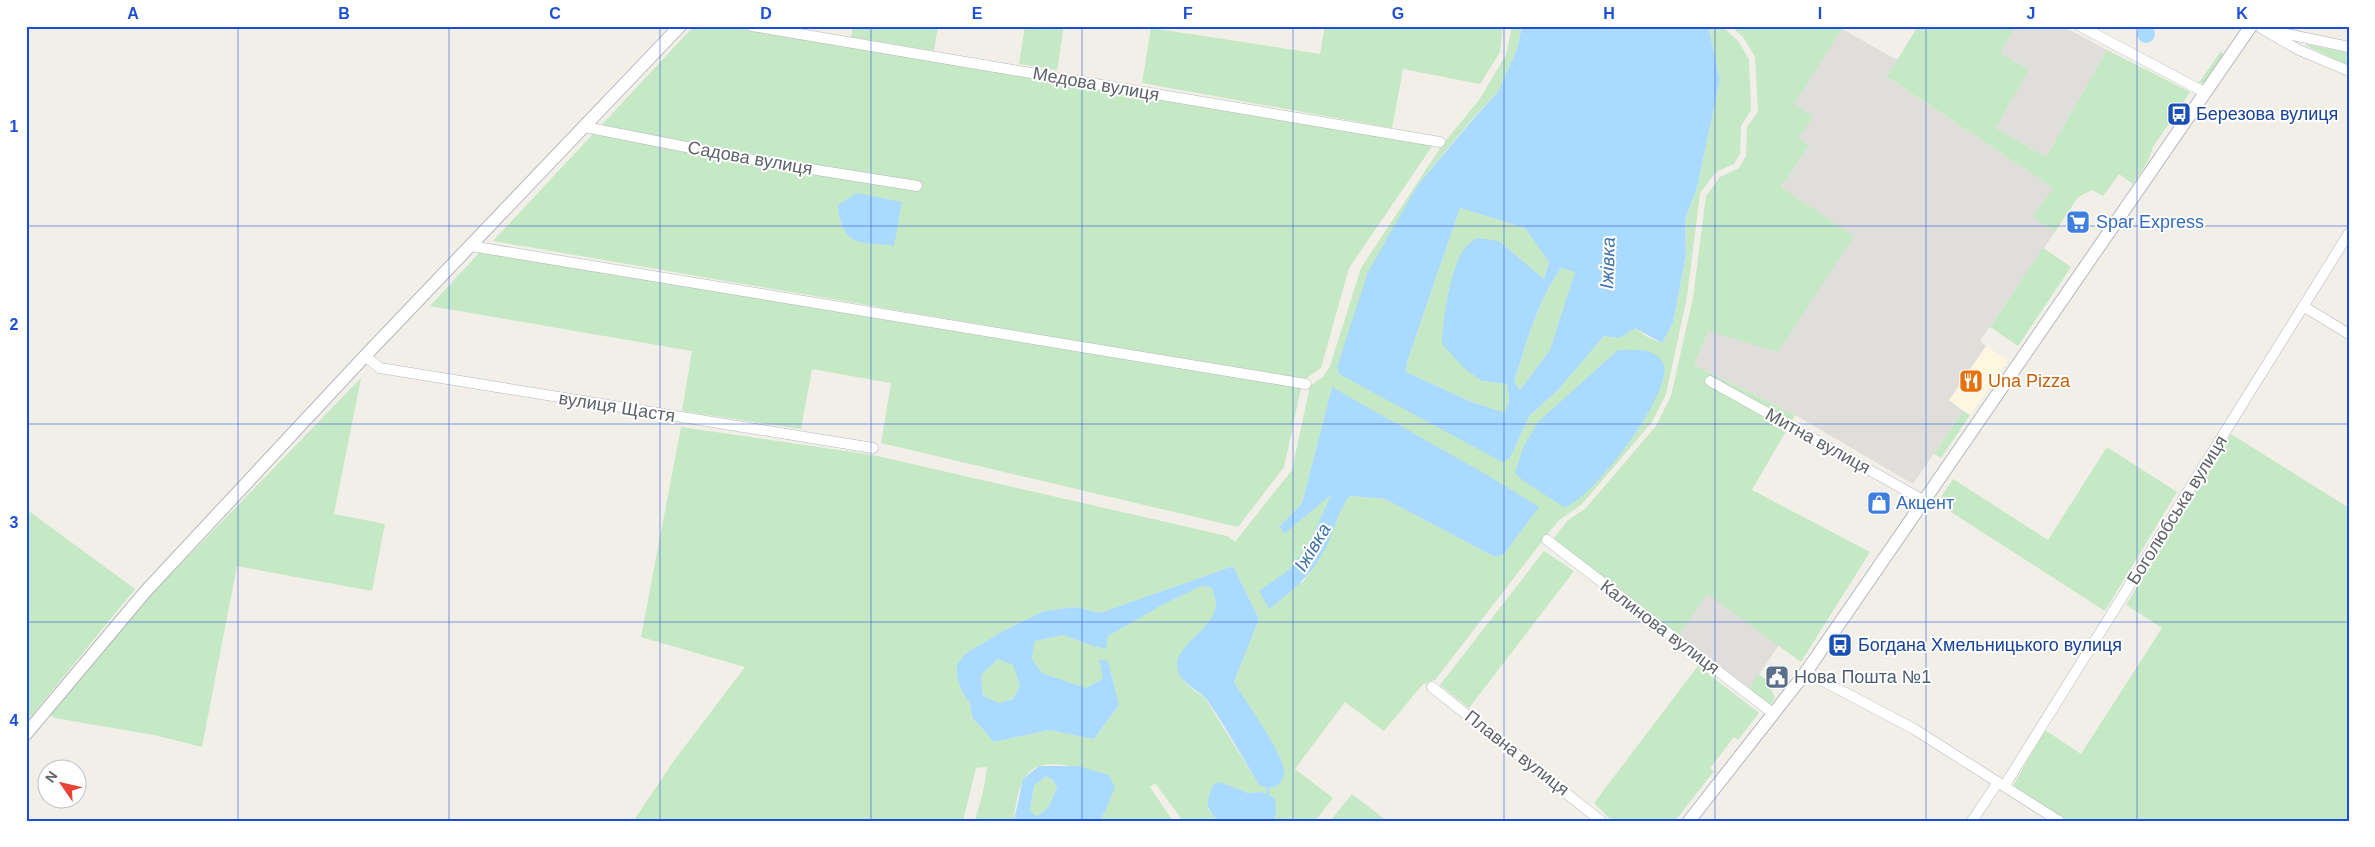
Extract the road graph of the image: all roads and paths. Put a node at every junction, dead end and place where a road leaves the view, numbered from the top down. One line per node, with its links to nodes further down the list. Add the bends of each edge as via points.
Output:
1 (680, 26): 8 (street)
2 (752, 26): 9 (street, Медова вулиця)
3 (2080, 26): 7 (street)
4 (2257, 27): 5 (street); 6 (street, via 2299,50); 7 (street)
5 (2349, 47)
6 (2349, 71)
7 (2204, 92): 19 (street)
8 (585, 126): 10 (street, Садова вулиця, via 742,158); 12 (street)
9 (1440, 142)
10 (916, 186)
11 (2349, 233): 13 (street, Боголюбська вулиця)
12 (471, 246): 15 (street); 17 (street)
13 (2304, 306): 14 (street); 25 (street, Боголюбська вулиця)
14 (2349, 334)
15 (365, 356): 18 (street, вулиця Щастя, via 380,368); 24 (street, via 145,592)
16 (1710, 381): 19 (street, Митна вулиця)
17 (1306, 384)
18 (873, 448)
19 (1926, 501): 21 (street)
20 (1547, 540): 23 (street, Калинова вулиця)
21 (1806, 672): 23 (street); 25 (street, via 1914,729)
22 (1432, 687): 26 (street, Плавна вулиця)
23 (1774, 714): 27 (street)
24 (26, 734)
25 (2001, 784): 28 (street, Боголюбська вулиця); 29 (street)
26 (1601, 821)
27 (1689, 821)
28 (1972, 821)
29 (2059, 821)

